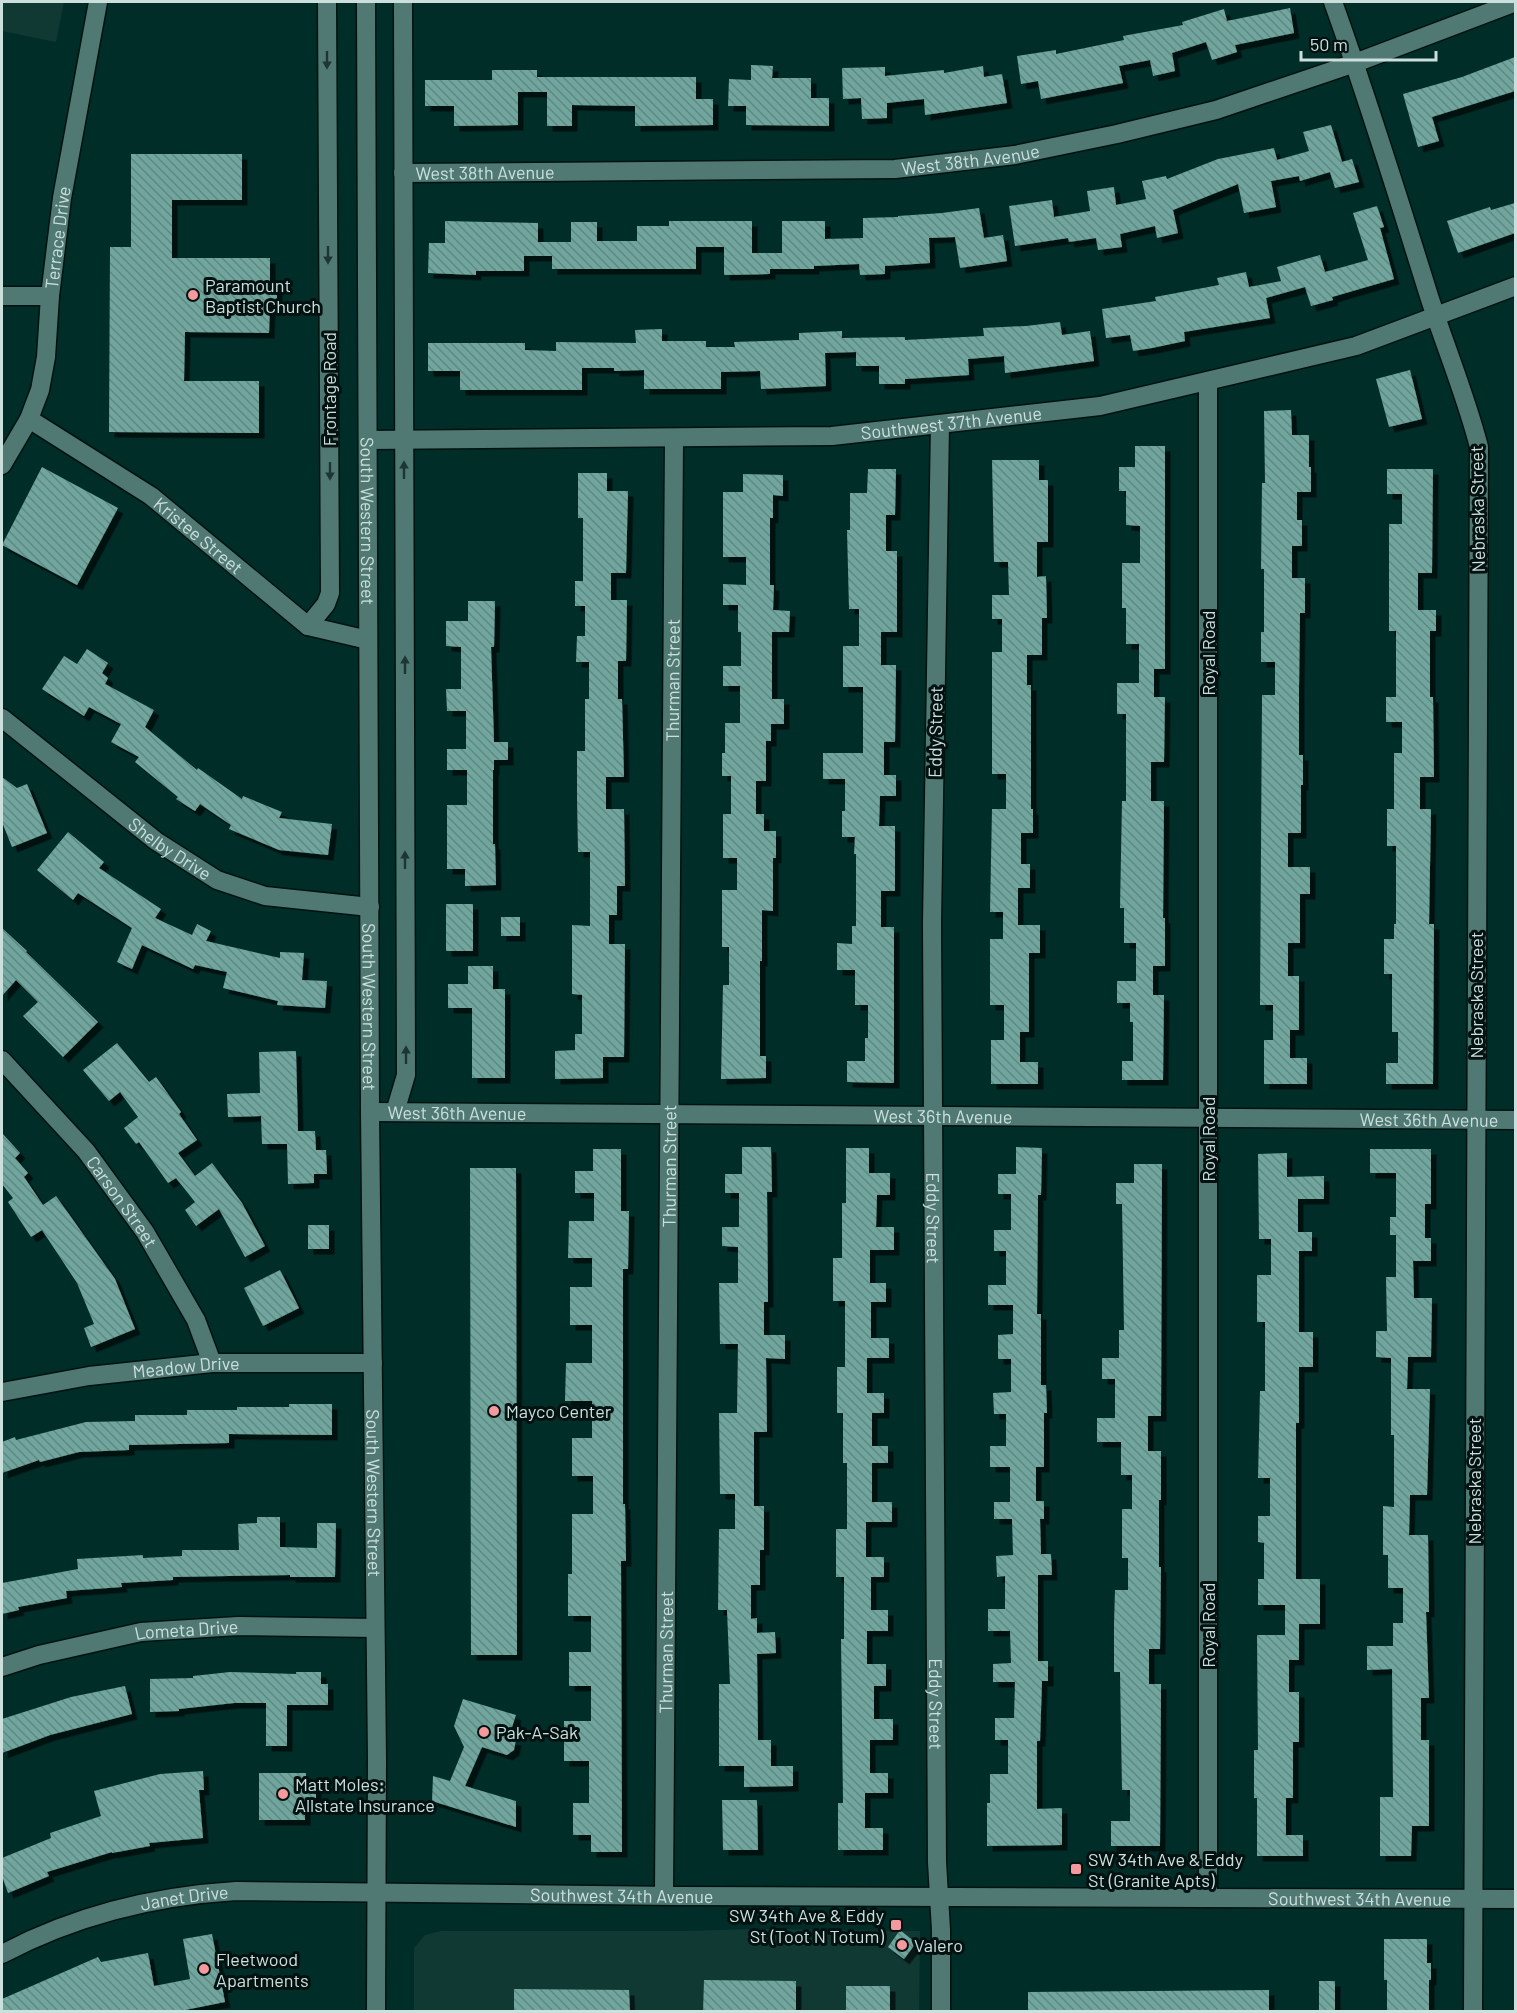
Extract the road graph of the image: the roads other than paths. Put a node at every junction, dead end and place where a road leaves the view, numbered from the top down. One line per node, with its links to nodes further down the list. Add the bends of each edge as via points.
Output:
1 (98, 2): 10 (street, Terrace Drive, via 62,198)
2 (327, 2): 20 (street, Frontage Road, one-way to 20, via 330,593)
3 (366, 2): 17 (street, South Western Street)
4 (403, 2): 8 (street)
5 (1333, 2): 7 (street, Nebraska Street)
6 (1515, 2): 7 (street, West 38th Avenue)
7 (1355, 63): 8 (street, West 38th Avenue, via 1216,110 1106,137 994,158 895,169); 12 (street, Nebraska Street)
8 (403, 173): 18 (street)
9 (1515, 286): 12 (street, Southwest 37th Avenue)
10 (50, 296): 11 (street); 14 (street, Terrace Drive, via 46,357)
11 (2, 297)
12 (1436, 316): 13 (street, Southwest 37th Avenue, via 1356,346); 30 (street, Nebraska Street, via 1479,447)
13 (1208, 381): 15 (street, Southwest 37th Avenue, via 1100,406); 29 (street, Royal Road)
14 (29, 419): 19 (street, Terrace Drive); 20 (street, Kristee Street, via 151,496)
15 (940, 424): 16 (street, Southwest 37th Avenue, via 832,436); 28 (street, Eddy Street)
16 (674, 438): 18 (street, Southwest 37th Avenue); 27 (street, Thurman Street)
17 (368, 440): 18 (street, Southwest 37th Avenue); 21 (street, South Western Street)
18 (404, 440): 26 (street, one-way to 18, via 406,1075)
19 (2, 465)
20 (308, 626): 21 (street, Kristee Street)
21 (368, 640): 23 (street, South Western Street)
22 (2, 718): 23 (street, Shelby Drive, via 156,841 217,880 265,896)
23 (370, 907): 25 (street, South Western Street)
24 (2, 1060): 32 (street, Carson Street, via 86,1151 145,1232 196,1320)
25 (370, 1112): 26 (street, West 36th Avenue); 33 (street, South Western Street)
26 (395, 1112): 27 (street, West 36th Avenue)
27 (670, 1114): 28 (street, West 36th Avenue); 38 (street, Thurman Street)
28 (932, 1116): 29 (street, West 36th Avenue); 39 (street, Eddy Street)
29 (1208, 1118): 30 (street, West 36th Avenue); 40 (street, Royal Road)
30 (1476, 1119): 31 (street, West 36th Avenue); 41 (street, Nebraska Street)
31 (1515, 1120)
32 (212, 1363): 33 (street, Meadow Drive); 34 (street, Meadow Drive, via 89,1376)
33 (373, 1363): 35 (street, South Western Street)
34 (2, 1392)
35 (375, 1628): 36 (street, Lometa Drive, via 238,1626 141,1632 39,1655); 37 (street, South Western Street)
36 (2, 1668)
37 (377, 1892): 38 (street, Southwest 34th Avenue); 43 (street, Janet Drive, via 236,1891 157,1900 93,1916); 44 (street, South Western Street)
38 (664, 1895): 39 (street, Southwest 34th Avenue)
39 (939, 1897): 40 (street, Southwest 34th Avenue); 45 (street, Eddy Street)
40 (1208, 1898): 41 (street, Southwest 34th Avenue)
41 (1473, 1899): 42 (street, Southwest 34th Avenue); 46 (street, Nebraska Street)
42 (1515, 1899)
43 (2, 1954)
44 (376, 2012)
45 (941, 2012)
46 (1473, 2012)

